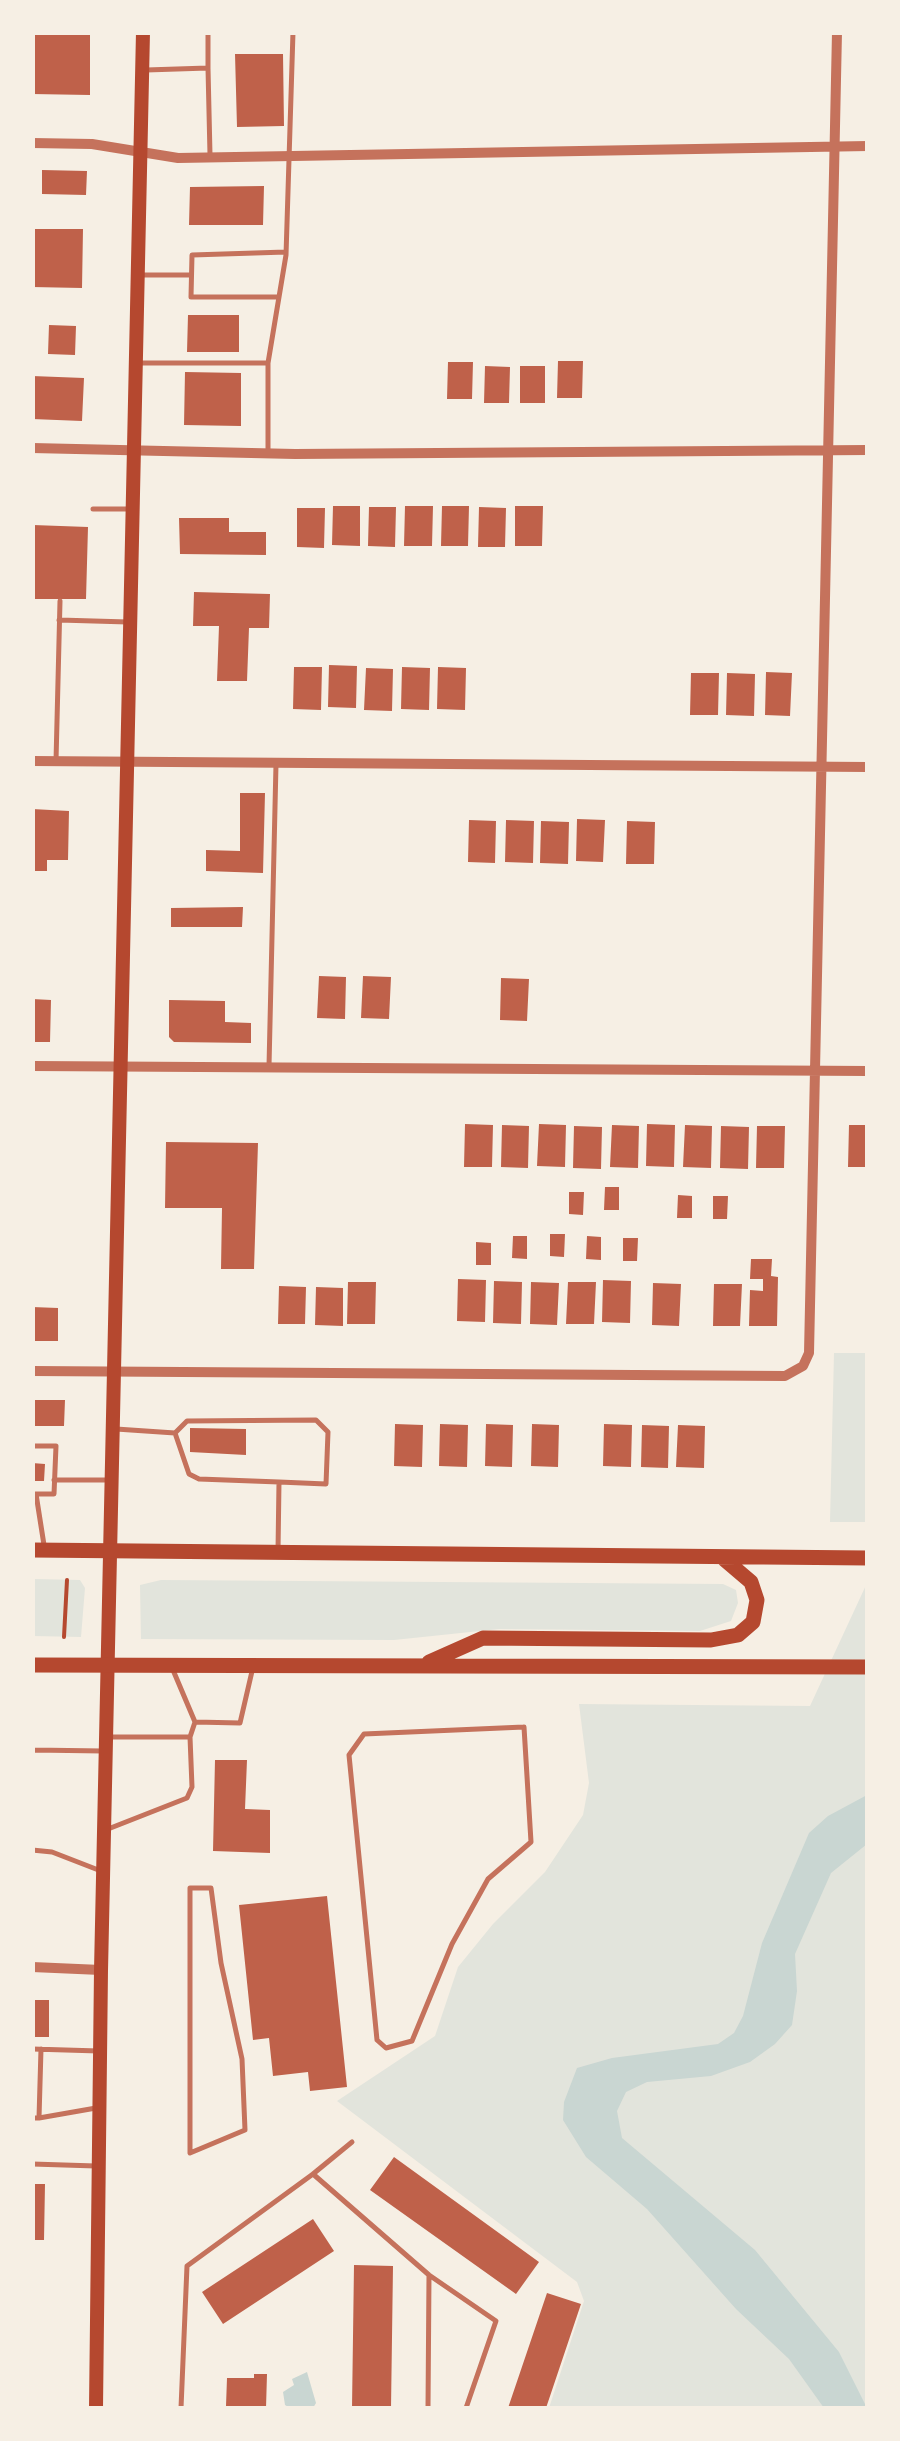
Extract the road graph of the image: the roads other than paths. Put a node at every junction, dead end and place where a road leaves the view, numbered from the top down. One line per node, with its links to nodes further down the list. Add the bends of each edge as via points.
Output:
1 (143, 32): 6 (main road)
2 (208, 32): 5 (lane)
3 (293, 32): 11 (lane)
4 (837, 32): 8 (street)
5 (208, 68): 6 (lane); 12 (lane)
6 (142, 70): 10 (main road)
7 (32, 143): 10 (street)
8 (834, 146): 9 (street); 11 (street); 22 (street)
9 (868, 146)
10 (141, 150): 12 (street); 14 (main road)
11 (292, 155): 12 (street); 13 (lane)
12 (210, 158)
13 (286, 252): 15 (lane, via 192,255); 16 (lane)
14 (138, 275): 15 (lane); 17 (main road)
15 (191, 276): 16 (lane, via 191,297)
16 (279, 296): 18 (lane)
17 (136, 363): 18 (lane); 20 (main road)
18 (268, 363): 23 (lane)
19 (32, 448): 20 (street)
20 (134, 450): 23 (street); 25 (main road)
21 (868, 450): 22 (street)
22 (829, 451): 23 (street); 34 (street)
23 (268, 454)
24 (93, 509): 25 (lane)
25 (133, 510): 28 (main road)
26 (60, 601): 27 (lane)
27 (59, 620): 28 (lane); 30 (lane)
28 (130, 622): 31 (main road)
29 (32, 760): 30 (street)
30 (56, 761): 31 (street)
31 (128, 762): 32 (street); 36 (main road)
32 (276, 764): 34 (street); 37 (lane)
33 (868, 767): 34 (street)
34 (823, 768): 38 (street)
35 (32, 1066): 36 (street)
36 (122, 1068): 37 (street); 41 (main road)
37 (269, 1068): 38 (street)
38 (814, 1070): 39 (street); 41 (street, via 809,1353 786,1376)
39 (868, 1071)
40 (32, 1371): 41 (street)
41 (115, 1372): 42 (main road)
42 (116, 1430): 43 (lane); 46 (main road)
43 (175, 1433): 47 (lane, via 189,1474 199,1479); 47 (lane, via 187,1421 316,1420 328,1432 326,1484)
44 (32, 1446): 45 (lane, via 56,1446)
45 (54, 1480): 46 (lane); 48 (lane, via 54,1494)
46 (112, 1480): 50 (main road)
47 (279, 1482): 51 (lane)
48 (34, 1494): 49 (lane)
49 (39, 1550): 50 (main road)
50 (110, 1550): 51 (main road); 54 (main road)
51 (278, 1553): 53 (main road)
52 (868, 1558): 53 (main road)
53 (724, 1559): 58 (main road, via 751,1582 757,1600 753,1622 738,1634 711,1640 483,1638)
54 (109, 1664): 55 (main road); 57 (main road); 63 (main road)
55 (171, 1664): 56 (main road); 60 (lane)
56 (254, 1664): 58 (main road); 60 (lane, via 240,1723)
57 (32, 1665)
58 (421, 1665): 59 (main road)
59 (868, 1667)
60 (195, 1722): 62 (lane)
61 (524, 1727): 61 (lane, via 531,1842 488,1880 452,1944 412,2041 386,2048 377,2040 349,1756 364,1734)
62 (190, 1737): 63 (lane); 66 (lane, via 187,1798)
63 (107, 1744): 64 (lane); 66 (main road)
64 (33, 1750): 65 (lane)
65 (32, 1770)
66 (105, 1830): 68 (main road)
67 (32, 1850): 68 (lane)
68 (104, 1872): 70 (main road)
69 (32, 1967): 70 (street)
70 (101, 1970): 73 (main road)
71 (32, 2048): 72 (lane)
72 (41, 2049): 73 (lane); 75 (lane)
73 (100, 2051): 74 (main road)
74 (100, 2108): 75 (lane); 79 (main road)
75 (36, 2118)
76 (352, 2142): 80 (lane)
77 (190, 2152): 77 (lane, via 245,2130 242,2058 211,1888 190,1888)
78 (32, 2164): 79 (lane)
79 (99, 2166): 82 (main road)
80 (314, 2174): 81 (lane); 83 (lane, via 187,2266)
81 (429, 2276): 84 (lane); 85 (lane, via 496,2320)
82 (96, 2408)
83 (181, 2408)
84 (428, 2408)
85 (466, 2408)

